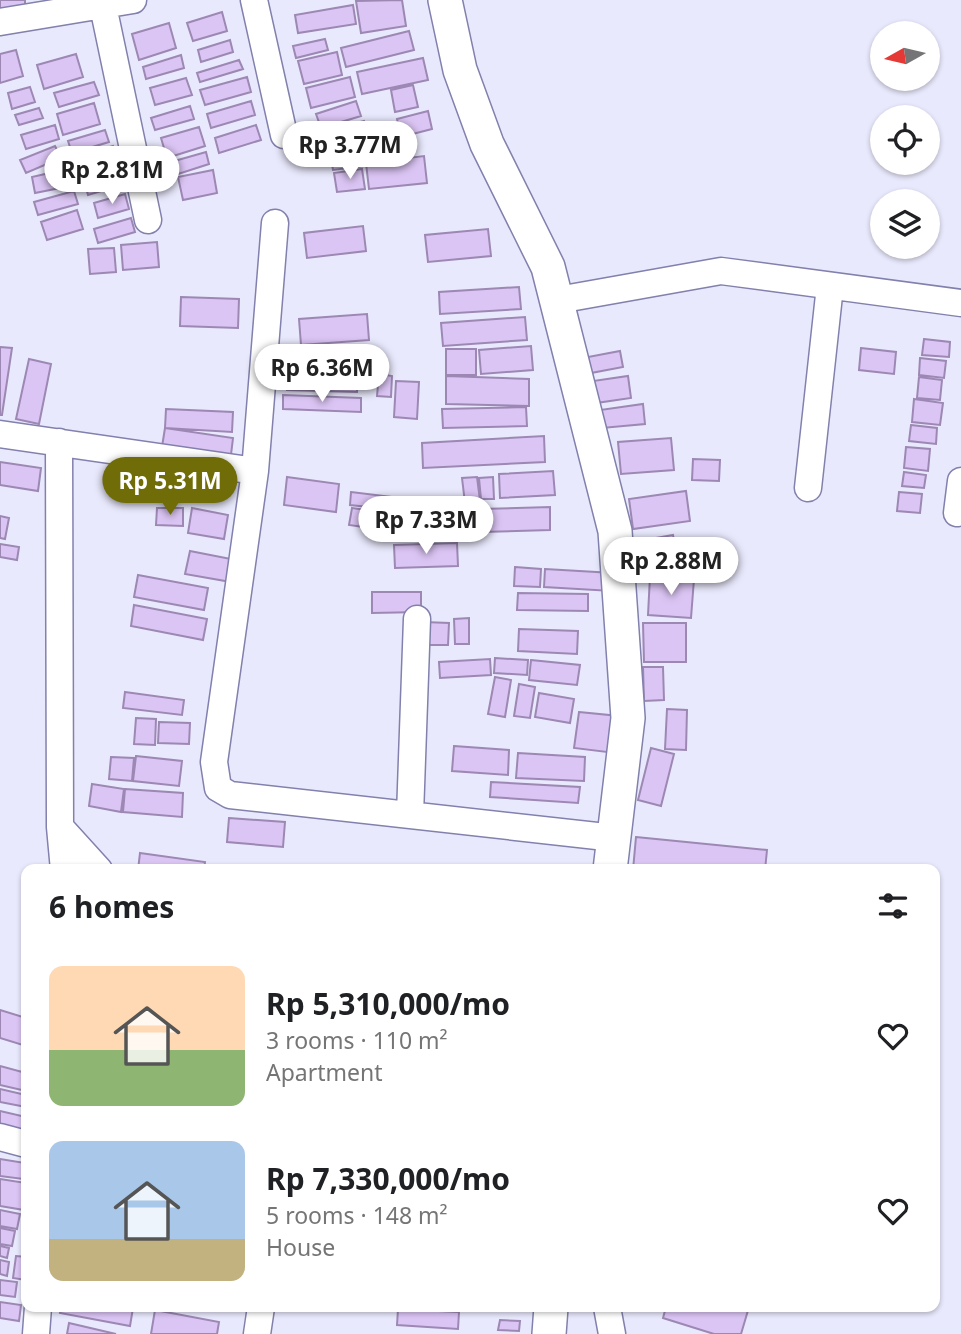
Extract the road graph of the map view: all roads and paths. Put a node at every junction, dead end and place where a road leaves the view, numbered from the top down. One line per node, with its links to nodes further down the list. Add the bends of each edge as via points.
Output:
1 (133, 0): 5 (street)
2 (254, 0): 7 (street)
3 (445, 0): 11 (street, via 460,70 487,144 548,267)
4 (57, 6): 5 (street); 6 (street)
5 (103, 6): 8 (street)
6 (0, 22)
7 (284, 135)
8 (148, 220)
9 (275, 223): 15 (street)
10 (830, 286): 11 (street, via 720,271); 12 (street); 17 (street)
11 (558, 300): 22 (street, via 615,531 628,718)
12 (961, 303)
13 (0, 434): 14 (street)
14 (59, 442): 15 (street); 21 (street)
15 (255, 471): 20 (street, via 214,762 218,788 230,795)
16 (961, 481): 18 (street)
17 (808, 488)
18 (957, 513)
19 (417, 619): 20 (street)
20 (410, 815): 22 (street)
21 (60, 827): 23 (street); 24 (street)
22 (612, 854)
23 (63, 864)
24 (94, 864)
25 (0, 1137): 26 (street)
26 (21, 1143)
27 (38, 1312): 31 (street)
28 (260, 1312): 32 (street)
29 (551, 1312): 33 (street)
30 (608, 1312): 34 (street)
31 (36, 1334)
32 (257, 1334)
33 (549, 1334)
34 (612, 1334)

